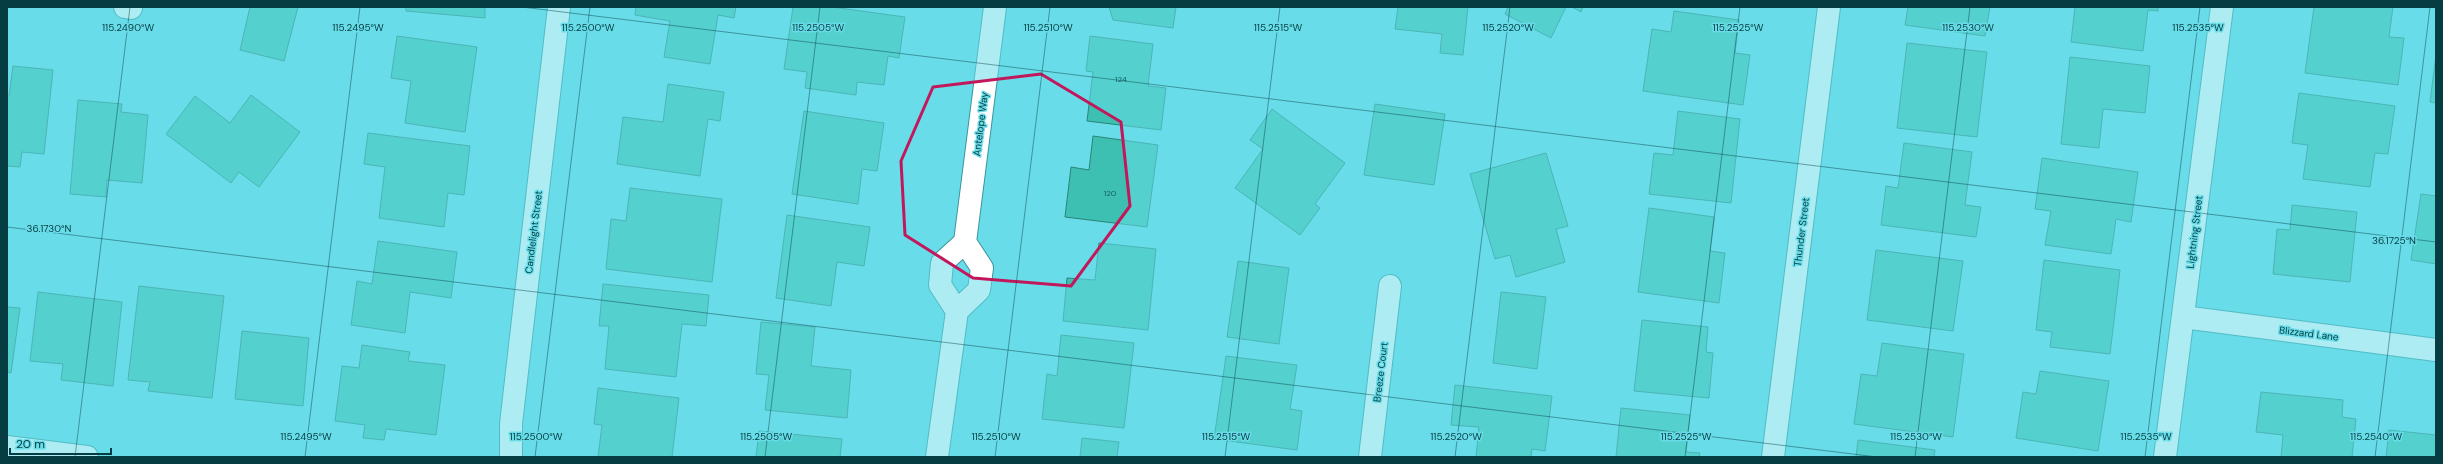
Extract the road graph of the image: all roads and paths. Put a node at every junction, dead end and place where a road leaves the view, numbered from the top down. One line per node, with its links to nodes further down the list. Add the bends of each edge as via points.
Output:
1 (559, 7): 12 (street, Candlelight Street, via 511,424)
2 (994, 7): 5 (street, Antelope Way)
3 (1830, 7): 15 (street, Thunder Street)
4 (2222, 7): 8 (street, Lightning Street)
5 (965, 242): 7 (street, via 982,268 979,290); 7 (street, via 942,263 940,285)
6 (1390, 286): 14 (street, Breeze Court)
7 (957, 311): 13 (street)
8 (2183, 317): 9 (street, Blizzard Lane); 16 (street, Lightning Street)
9 (2436, 350)
10 (7, 447): 11 (street)
11 (87, 457)
12 (512, 457)
13 (937, 457)
14 (1370, 457)
15 (1773, 457)
16 (2165, 457)

